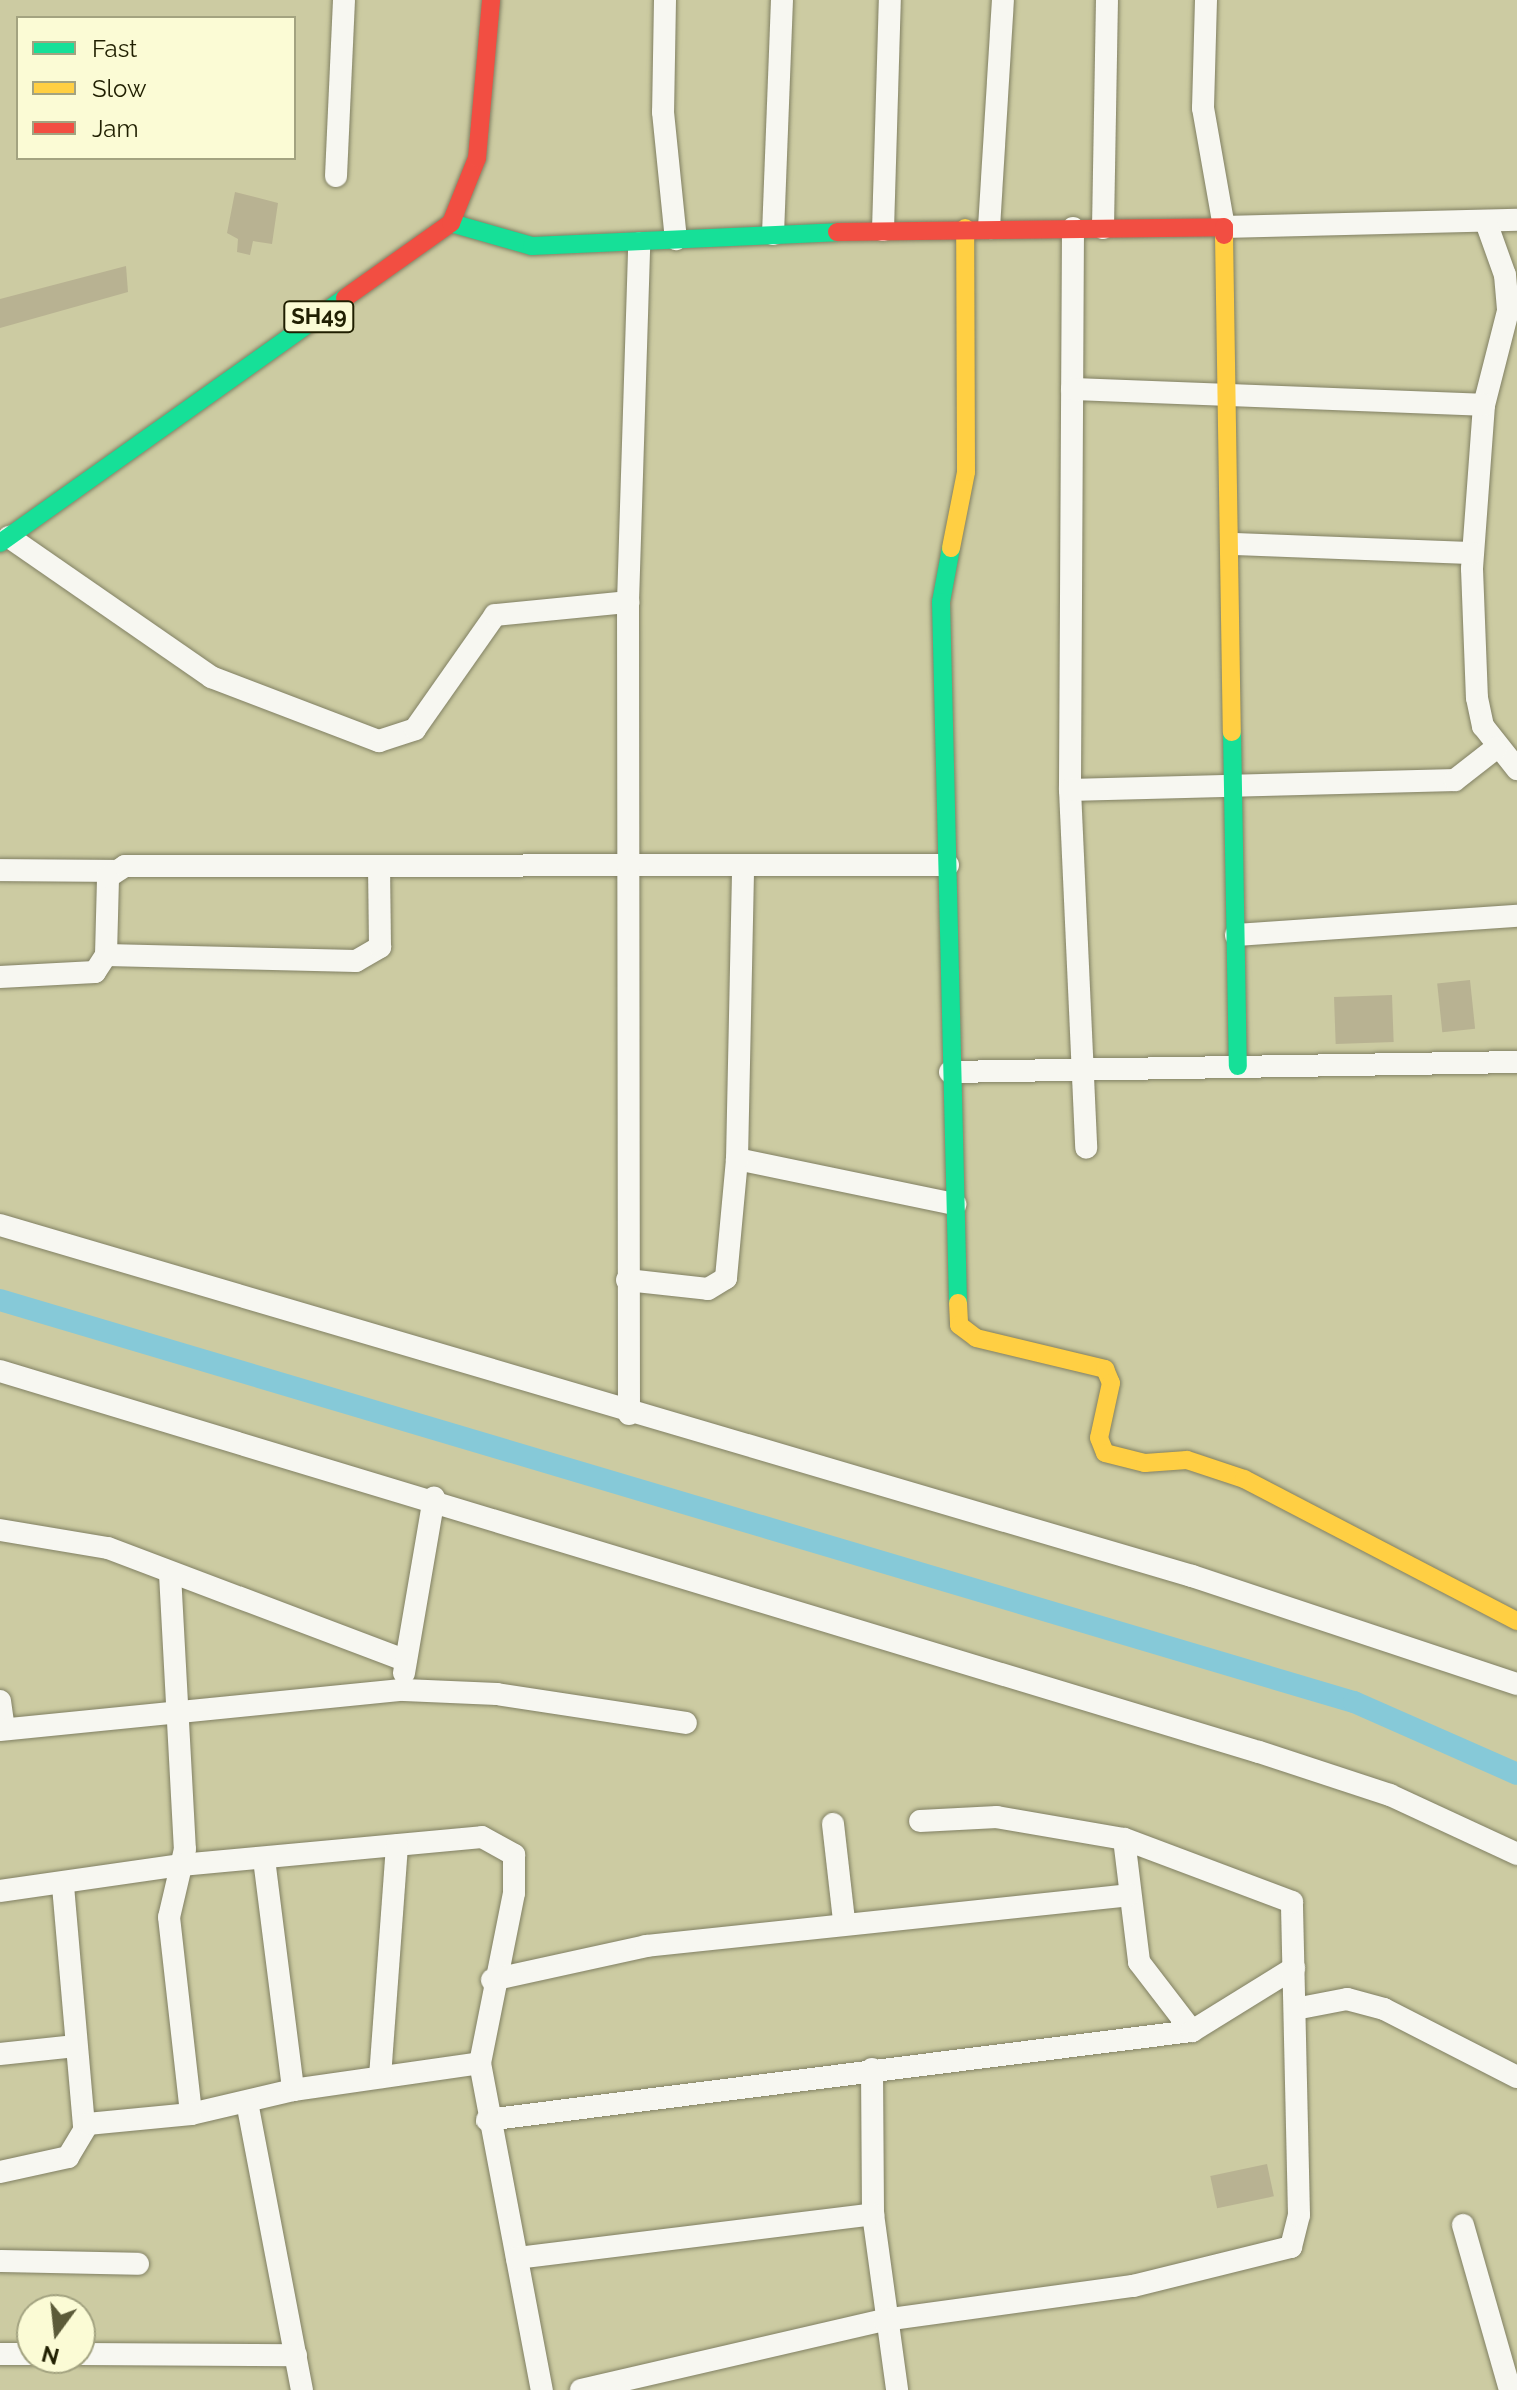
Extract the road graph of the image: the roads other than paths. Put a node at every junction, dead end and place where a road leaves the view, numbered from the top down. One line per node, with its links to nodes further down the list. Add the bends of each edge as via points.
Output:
1 (344, 0): 9 (street)
2 (491, 0): 12 (street, via 477,158)
3 (665, 0): 20 (street, via 663,112)
4 (782, 0): 19 (street)
5 (890, 0): 18 (street)
6 (1003, 0): 15 (street)
7 (1107, 0): 17 (street)
8 (1206, 0): 13 (street, via 1203,108)
9 (336, 176)
10 (1517, 220): 11 (street)
11 (1486, 222): 13 (street); 24 (street, via 1505,275 1508,311)
12 (451, 223): 21 (street, via 532,246); 25 (street, SH49)
13 (1224, 227): 17 (street); 23 (street)
14 (965, 228): 15 (street); 18 (street); 33 (street, via 966,472 941,602)
15 (989, 228): 16 (street)
16 (1073, 228): 17 (street); 22 (street)
17 (1103, 228)
18 (883, 230): 19 (street)
19 (773, 234): 20 (street)
20 (676, 239): 21 (street)
21 (639, 243): 28 (street)
22 (1072, 389): 23 (street); 32 (street)
23 (1231, 392): 24 (street); 26 (street)
24 (1484, 405): 27 (street)
25 (5, 540): 28 (street, via 211,677 379,741 397,739 425,718 495,615)
26 (1233, 544): 27 (street); 31 (street)
27 (1472, 553): 29 (street, via 1477,698)
28 (628, 602): 36 (street)
29 (1496, 748): 30 (street); 31 (street, via 1455,780)
30 (1517, 769)
31 (1235, 787): 32 (street); 40 (street)
32 (1070, 790): 45 (street)
33 (948, 865): 34 (street); 46 (street)
34 (743, 866): 36 (street); 48 (street)
35 (379, 868): 36 (street); 38 (street); 41 (street, via 380,947 356,961)
36 (626, 868): 51 (street)
37 (0, 870): 38 (street)
38 (113, 871): 41 (street, via 106,889)
39 (1517, 916): 40 (street)
40 (1236, 935): 44 (street)
41 (106, 955): 42 (street, via 82,977)
42 (0, 977)
43 (1517, 1062): 44 (street)
44 (1238, 1066): 45 (street)
45 (1083, 1069): 46 (street); 47 (street)
46 (950, 1072): 49 (street)
47 (1086, 1148)
48 (737, 1159): 49 (street); 51 (street, via 720,1286)
49 (955, 1204): 57 (street, via 959,1325 976,1338 1105,1369 1111,1383 1099,1438 1105,1453 1145,1463 1187,1460 1244,1479)
50 (0, 1225): 53 (street)
51 (627, 1280): 53 (street)
52 (0, 1371): 54 (street)
53 (629, 1414): 59 (street, via 1279,1602)
54 (434, 1498): 58 (street); 69 (street, via 1332,1775)
55 (0, 1530): 56 (street, via 75,1538)
56 (170, 1574): 58 (street); 62 (street)
57 (1517, 1621)
58 (404, 1660): 60 (street)
59 (1517, 1684)
60 (404, 1690): 62 (street, via 337,1692); 63 (street, via 497,1694)
61 (0, 1701): 64 (street)
62 (179, 1716): 64 (street); 71 (street)
63 (686, 1723)
64 (2, 1730)
65 (920, 1821): 67 (street, via 997,1817)
66 (833, 1824): 75 (street)
67 (1124, 1839): 74 (street); 76 (street, via 1287,1897 1297,1917)
68 (397, 1846): 70 (street); 77 (street, via 482,1837 514,1855 514,1893); 84 (street)
69 (1517, 1854)
70 (264, 1859): 71 (street); 86 (street)
71 (181, 1865): 72 (street); 88 (street, via 169,1917)
72 (63, 1886): 73 (street); 80 (street)
73 (0, 1891)
74 (1129, 1895): 75 (street); 79 (street, via 1139,1962)
75 (844, 1920): 77 (street, via 646,1946)
76 (1294, 1968): 78 (street); 79 (street)
77 (492, 1980): 82 (street)
78 (1295, 2009): 85 (street, via 1347,1999 1384,2009); 97 (street, via 1299,2215 1291,2247 1133,2286)
79 (1192, 2031): 83 (street)
80 (76, 2046): 81 (street); 90 (street)
81 (0, 2054)
82 (480, 2063): 84 (street); 89 (street)
83 (872, 2069): 89 (street); 92 (street)
84 (380, 2077): 86 (street)
85 (1517, 2077)
86 (293, 2090): 87 (street)
87 (247, 2102): 88 (street); 99 (street)
88 (191, 2114): 90 (street)
89 (487, 2120): 94 (street)
90 (84, 2128): 91 (street, via 68,2157)
91 (0, 2172)
92 (873, 2214): 94 (street); 97 (street)
93 (1463, 2225): 105 (street)
94 (517, 2258): 102 (street)
95 (0, 2261): 96 (street)
96 (138, 2264)
97 (884, 2320): 100 (street); 104 (street)
98 (96, 2354): 99 (street)
99 (296, 2355): 101 (street)
100 (677, 2379): 103 (street)
101 (302, 2390)
102 (542, 2390)
103 (581, 2390)
104 (897, 2390)
105 (1510, 2390)

